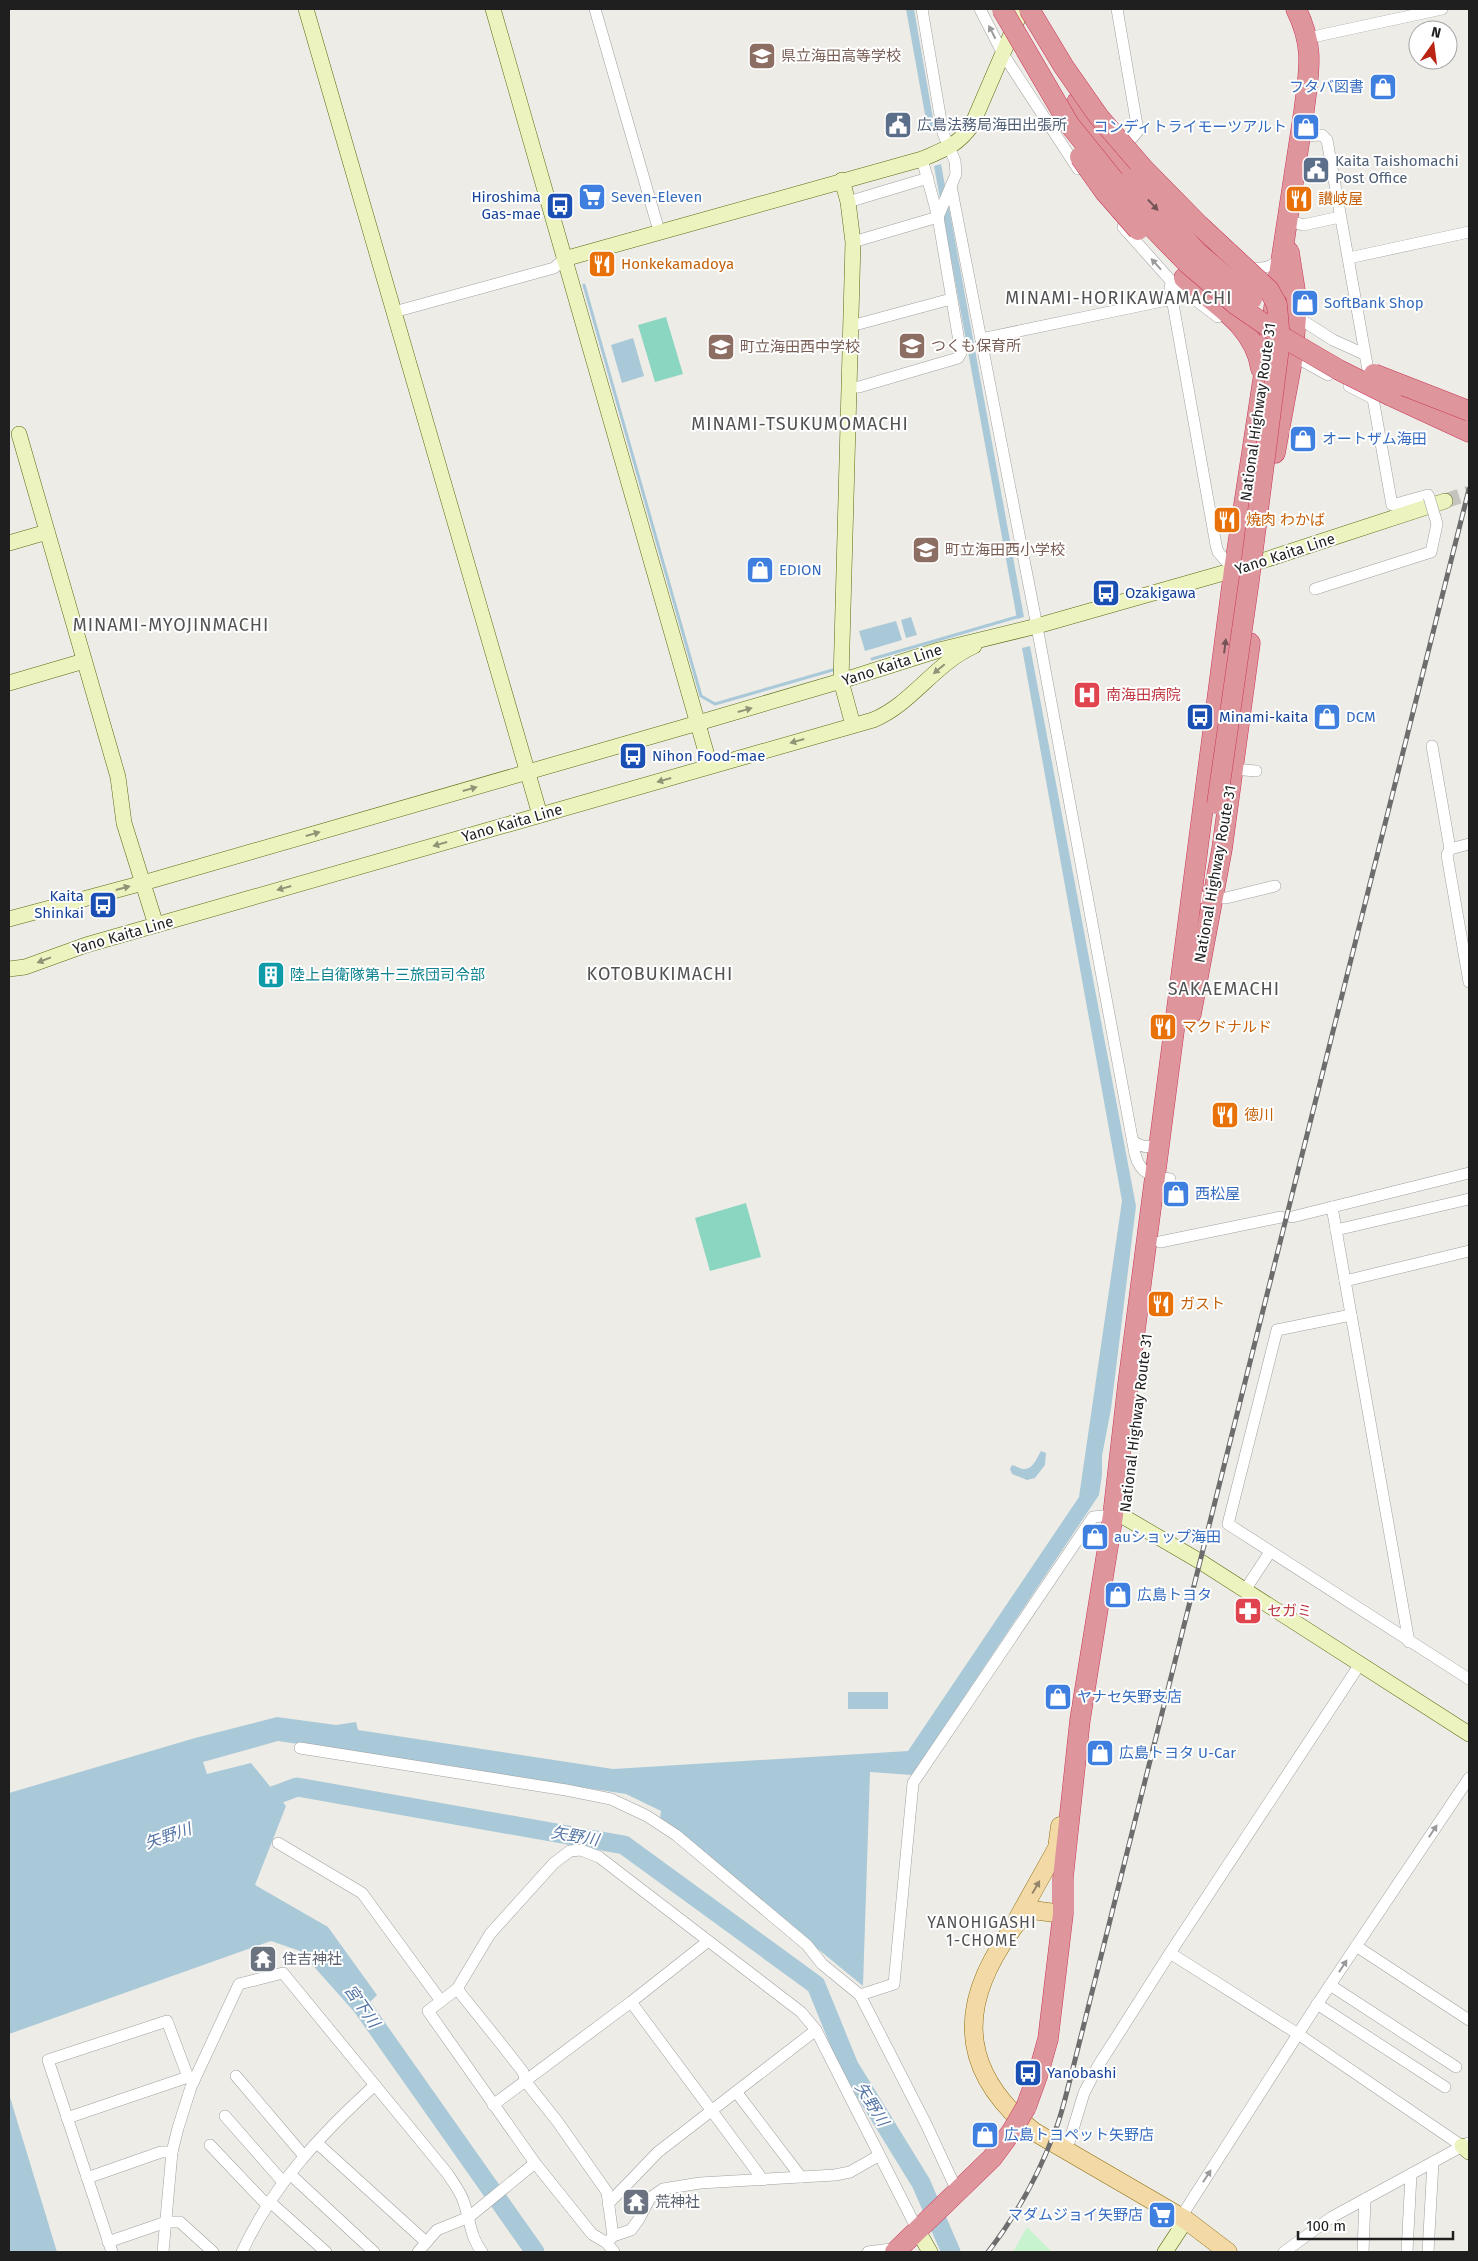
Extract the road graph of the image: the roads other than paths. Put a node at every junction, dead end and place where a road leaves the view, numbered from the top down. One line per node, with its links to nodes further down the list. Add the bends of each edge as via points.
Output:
1 (306, 9): 39 (street)
2 (493, 9): 32 (street)
3 (595, 9): 26 (street)
4 (922, 9): 17 (street, via 943,132)
5 (980, 9): 14 (street, one-way to 5)
6 (990, 9): 35 (highway, bridge, via 1044,104 1104,191)
7 (1002, 9): 50 (highway, bridge, via 1069,124 1151,226 1188,264 1235,304)
8 (1023, 9): 14 (street); 47 (highway, one-way to 47, bridge, via 1073,97 1146,198 1196,252 1250,298 1286,326)
9 (1030, 9): 16 (street); 79 (highway, bridge, via 1064,67 1099,117 1178,204 1269,290 1277,305 1280,340)
10 (1118, 9): 16 (street, via 1138,131)
11 (1296, 9): 13 (highway, National Highway Route 31)
12 (1442, 9): 13 (street)
13 (1308, 38): 15 (highway, National Highway Route 31, via 1309,64)
14 (1003, 54): 17 (street, via 972,125 962,139); 35 (street, one-way to 14, via 1096,197)
15 (1300, 136): 24 (street, via 1322,135 1326,140); 25 (highway, National Highway Route 31)
16 (1127, 144): 34 (street, via 1179,202)
17 (949, 147): 18 (street); 21 (street, via 956,174)
18 (922, 159): 19 (street); 20 (street)
19 (928, 178): 22 (street); 23 (street)
20 (842, 180): 22 (street); 26 (street)
21 (950, 189): 23 (street); 30 (street)
22 (848, 202): 28 (street)
23 (939, 214): 28 (street); 33 (street)
24 (1340, 217): 25 (street, via 1303,225); 31 (street)
25 (1288, 220): 29 (highway, National Highway Route 31); 40 (highway, National Highway Route 31)
26 (659, 231): 32 (street)
27 (1469, 232): 31 (street)
28 (853, 242): 41 (street)
29 (1282, 256): 34 (street, via 1268,267); 36 (highway, National Highway Route 31)
30 (963, 258): 33 (street); 43 (street)
31 (1349, 258): 45 (street)
32 (564, 259): 39 (street, via 554,268); 67 (street)
33 (947, 262): 37 (street)
34 (1245, 267): 36 (street)
35 (1178, 280): 38 (street, via 1170,288); 42 (highway)
36 (1276, 296): 40 (street); 44 (highway, National Highway Route 31)
37 (952, 298): 41 (street); 48 (street, via 961,354 958,358 859,387)
38 (1172, 299): 43 (street); 60 (street, via 1216,545)
39 (394, 312): 73 (street)
40 (1296, 317): 45 (street, via 1333,340); 46 (highway, National Highway Route 31)
41 (851, 326): 48 (street)
42 (1244, 328): 44 (street); 52 (highway, via 1260,360)
43 (981, 339): 62 (street)
44 (1269, 340): 46 (street); 52 (highway, National Highway Route 31)
45 (1364, 354): 50 (street)
46 (1293, 356): 50 (street); 59 (highway, National Highway Route 31, via 1276,440)
47 (1340, 358): 49 (highway, via 1424,387); 51 (highway, bridge)
48 (849, 387): 65 (street)
49 (1469, 397)
50 (1382, 398): 53 (highway); 54 (highway); 61 (street, bridge, via 1392,505 1429,497 1437,524 1431,552)
51 (1469, 411)
52 (1259, 416): 60 (highway, National Highway Route 31)
53 (1469, 423)
54 (1469, 432)
55 (19, 434): 57 (street)
56 (1445, 501): 59 (street, Yano Kaita Line)
57 (47, 532): 58 (street); 64 (street)
58 (9, 543)
59 (1261, 562): 60 (street, Yano Kaita Line); 71 (highway, National Highway Route 31)
60 (1234, 570): 62 (street, Yano Kaita Line); 79 (highway, National Highway Route 31, one-way to 60)
61 (1315, 589)
62 (1035, 626): 63 (street, Yano Kaita Line); 84 (street)
63 (996, 636): 65 (street, Yano Kaita Line); 68 (street, Yano Kaita Line, one-way to 68, via 951,659 890,712)
64 (84, 661): 66 (street); 77 (street, via 118,777 124,823)
65 (841, 681): 67 (street, Yano Kaita Line, one-way to 65); 68 (street)
66 (9, 683)
67 (698, 723): 70 (street); 73 (street, Yano Kaita Line)
68 (853, 725): 70 (street, Yano Kaita Line, one-way to 70)
69 (1432, 746): 76 (street)
70 (710, 766): 74 (street, Yano Kaita Line, one-way to 74)
71 (1233, 769): 72 (street); 79 (highway, National Highway Route 31, via 1222,849)
72 (1256, 771)
73 (528, 772): 74 (street); 77 (street, Yano Kaita Line, one-way to 73)
74 (540, 815): 81 (street, Yano Kaita Line, one-way to 81)
75 (1469, 844): 76 (street)
76 (1450, 849): 83 (street, via 1447,855)
77 (143, 883): 80 (street, Yano Kaita Line, one-way to 77); 81 (street)
78 (1275, 886): 79 (street, via 1226,898)
79 (1204, 898): 85 (highway, National Highway Route 31); 87 (highway, National Highway Route 31, via 1194,992)
80 (9, 918)
81 (156, 925): 82 (street, Yano Kaita Line, one-way to 82, via 79,947 25,967)
82 (9, 969)
83 (1469, 982)
84 (1133, 1141): 85 (street, via 1149,1147); 87 (street, via 1138,1164 1144,1171)
85 (1161, 1142): 87 (highway, National Highway Route 31)
86 (1469, 1173): 89 (street)
87 (1163, 1178): 91 (highway, National Highway Route 31); 95 (highway, National Highway Route 31, via 1128,1384)
88 (1469, 1199): 90 (street)
89 (1332, 1207): 90 (street); 91 (street)
90 (1336, 1230): 93 (street)
91 (1160, 1242): 95 (highway, National Highway Route 31)
92 (1469, 1251): 93 (street)
93 (1345, 1281): 94 (street)
94 (1351, 1315): 96 (street, via 1277,1330 1228,1524); 98 (street)
95 (1119, 1516): 97 (street); 101 (highway, National Highway Route 31); 106 (highway, National Highway Route 31, via 1072,1881); 113 (street, via 1093,1517 913,1783 894,1984)
96 (1270, 1552): 97 (street); 98 (street)
97 (1245, 1590): 99 (street)
98 (1409, 1642): 100 (street)
99 (1360, 1664): 102 (street); 110 (street)
100 (1469, 1680)
101 (1080, 1720): 106 (highway, National Highway Route 31, via 1063,1878); 107 (main road, one-way to 101, via 1057,1848)
102 (1469, 1734)
103 (300, 1748): 113 (street, via 611,1799 648,1816 676,1835 807,1945 822,1964)
104 (1469, 1778): 109 (street, one-way to 104)
105 (278, 1843): 114 (street, via 362,1893)
106 (1063, 1914): 107 (main road, via 1032,1910 1023,1915); 145 (highway, National Highway Route 31, bridge, via 1048,2038 1040,2071 1026,2107 1012,2130 992,2158)
107 (1012, 1929): 134 (main road, via 987,1968 980,1986 974,2016 978,2054 984,2074 1012,2113)
108 (707, 1942): 112 (street, via 599,1857 581,1850 570,1852 554,1864 490,1934); 115 (street); 118 (street, via 801,2012)
109 (1356, 1946): 111 (street, one-way to 109); 117 (street)
110 (1170, 1953): 119 (street); 134 (street, via 1093,2075 1084,2093)
111 (1330, 1985): 116 (street); 120 (street)
112 (457, 1989): 114 (street); 123 (street, via 523,2072)
113 (860, 1995): 145 (street, via 926,2124)
114 (442, 2001): 127 (street, via 428,2011)
115 (631, 2002): 123 (street); 128 (street)
116 (1318, 2004): 119 (street); 125 (street)
117 (1469, 2020)
118 (816, 2030): 126 (street); 137 (street)
119 (1298, 2034): 133 (street); 150 (street, one-way to 119)
120 (1456, 2067)
121 (236, 2076): 136 (street)
122 (191, 2079): 124 (street, via 239,1984 283,1973); 130 (street); 130 (street, via 167,2021 48,2060); 135 (street)
123 (526, 2082): 127 (street); 148 (street, via 607,2192)
124 (375, 2085): 131 (street); 149 (street, via 447,2173 462,2197)
125 (1445, 2087)
126 (737, 2093): 128 (street); 141 (street)
127 (493, 2105): 139 (street)
128 (713, 2110): 144 (street); 148 (street, via 658,2152)
129 (225, 2116): 143 (street)
130 (67, 2118): 142 (street)
131 (317, 2143): 136 (street); 153 (street)
132 (210, 2145): 147 (street)
133 (1467, 2147): 138 (street)
134 (1067, 2150): 150 (main road)
135 (172, 2152): 142 (street, via 161,2152); 151 (street)
136 (304, 2156): 143 (street)
137 (878, 2156): 141 (street, via 850,2172); 152 (street)
138 (1433, 2162): 140 (street); 171 (street)
139 (535, 2163): 149 (street); 154 (street, via 592,2234)
140 (1411, 2174): 146 (street); 170 (street)
141 (801, 2177): 144 (street)
142 (87, 2178): 155 (street)
143 (287, 2178): 147 (street); 161 (street)
144 (763, 2180): 154 (street, via 700,2183 663,2190 650,2198 631,2230)
145 (955, 2195): 152 (highway, National Highway Route 31)
146 (1365, 2199): 168 (street, via 1332,2217); 169 (street)
147 (268, 2203): 159 (street); 160 (street)
148 (608, 2204): 154 (street)
149 (469, 2217): 153 (street, via 437,2230); 163 (street, via 473,2242)
150 (1183, 2219): 166 (street); 167 (main road)
151 (166, 2222): 155 (street); 157 (street); 158 (street, via 180,2222)
152 (920, 2228): 156 (highway, National Highway Route 31); 165 (street)
153 (426, 2242): 162 (street)
154 (611, 2244)
155 (110, 2247)
156 (897, 2250): 164 (street)
157 (163, 2252)
158 (212, 2252)
159 (242, 2252)
160 (326, 2252)
161 (374, 2252)
162 (418, 2252)
163 (482, 2252)
164 (868, 2252)
165 (930, 2252)
166 (1165, 2252)
167 (1228, 2252)
168 (1284, 2252)
169 (1363, 2252)
170 (1407, 2252)
171 (1428, 2252)

